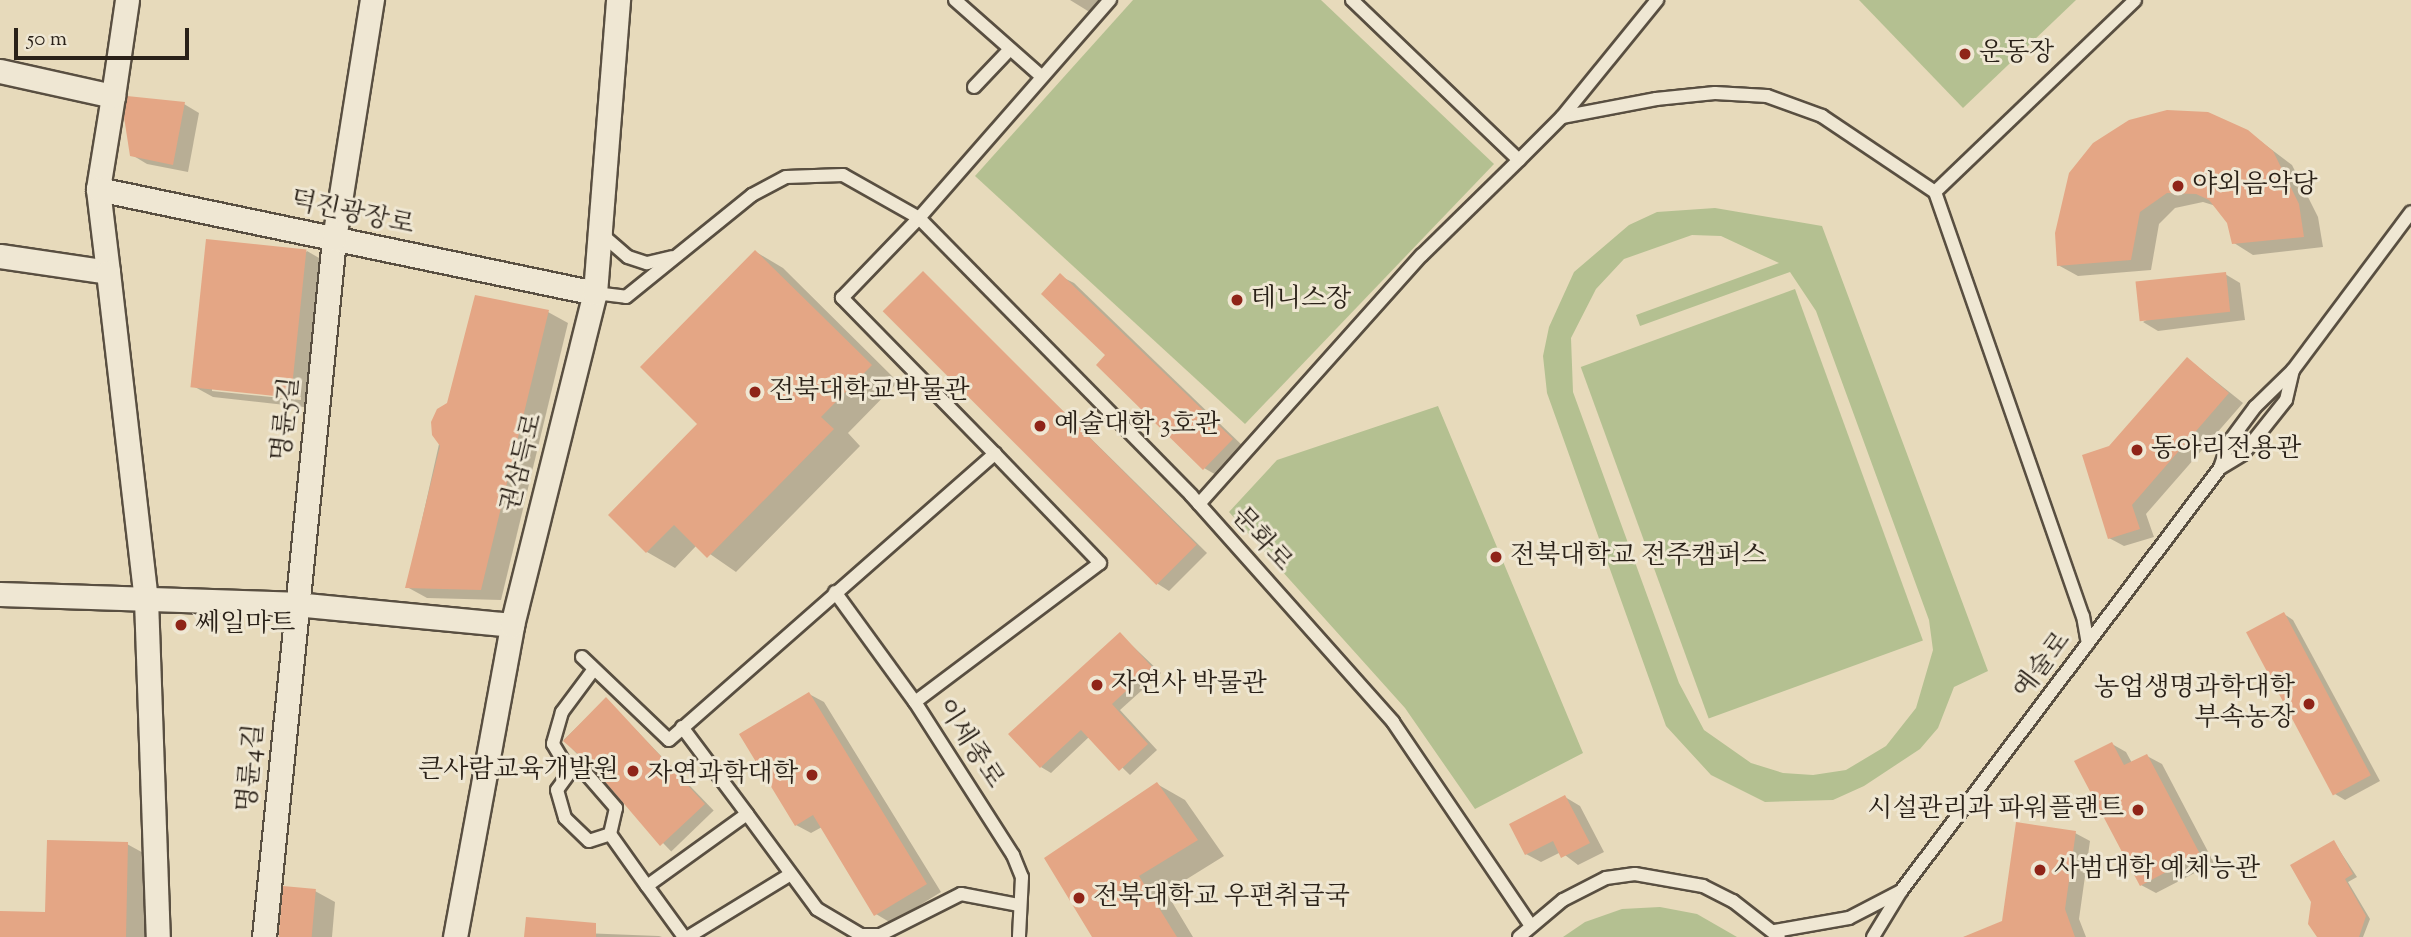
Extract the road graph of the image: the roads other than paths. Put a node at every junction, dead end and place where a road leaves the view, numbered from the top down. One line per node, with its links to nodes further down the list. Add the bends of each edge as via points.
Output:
1 (127, 0): 13 (street)
2 (372, 0): 21 (street, 명륜5길)
3 (618, 0): 19 (street, 권삼득로)
4 (955, 0): 9 (lane)
5 (1110, 0): 11 (lane)
6 (1352, 0): 15 (lane)
7 (1657, 0): 14 (lane)
8 (2135, 0): 17 (lane)
9 (1010, 50): 11 (lane); 12 (lane)
10 (0, 71): 13 (street)
11 (1042, 77): 20 (lane)
12 (974, 87)
13 (113, 96): 16 (street)
14 (1562, 117): 15 (lane); 17 (lane, via 1656,99 1715,93 1767,96 1822,116)
15 (1519, 160): 29 (lane, via 1422,255)
16 (98, 189): 21 (street, 덕진광장로); 24 (street)
17 (1935, 192): 35 (lane, via 2084,616)
18 (2411, 212): 26 (lane, 예술로)
19 (601, 213): 23 (lane, via 606,238 628,257 647,263); 25 (street, 권삼득로)
20 (919, 218): 23 (lane, 문화로, via 844,175 786,177 752,195); 27 (lane, via 842,298); 29 (lane, 문화로)
21 (334, 239): 25 (street, 덕진광장로); 33 (street, 명륜5길)
22 (0, 256): 24 (street)
23 (676, 256): 25 (lane, 문화로, via 626,296)
24 (108, 272): 32 (street)
25 (596, 293): 34 (street, 권삼득로)
26 (2293, 370): 28 (lane, 예술로, via 2248,415 2229,442); 28 (lane, 예술로, via 2286,400 2243,454)
27 (995, 454): 30 (lane); 38 (lane, via 1100,563)
28 (2220, 468): 35 (lane, 예술로)
29 (1199, 505): 47 (lane, 문화로, via 1393,722)
30 (835, 592): 38 (lane, 이세종로); 39 (lane)
31 (0, 594): 32 (street)
32 (146, 599): 33 (street); 49 (street)
33 (295, 604): 34 (street); 50 (street, 명륜4길)
34 (512, 625): 51 (street, 권삼득로)
35 (2088, 644): 45 (lane, 예술로)
36 (582, 657): 37 (lane)
37 (594, 669): 39 (lane, via 668,740); 40 (lane, via 562,712 553,744)
38 (915, 702): 46 (lane, 이세종로, via 1013,855 1022,877)
39 (682, 727): 41 (lane)
40 (570, 772): 42 (lane, via 584,771 616,808); 42 (lane, via 557,790 565,818 589,841)
41 (747, 814): 43 (lane); 44 (lane)
42 (610, 834): 44 (lane)
43 (789, 874): 46 (lane, via 817,909 861,935 880,934 961,894); 52 (lane)
44 (647, 886): 52 (lane)
45 (1901, 891): 48 (lane, via 1849,918); 55 (lane, 예술로)
46 (1018, 905): 53 (lane, 이세종로)
47 (1530, 924): 48 (lane, via 1606,878 1635,874 1703,886); 54 (lane)
48 (1777, 934)
49 (158, 937)
50 (264, 937)
51 (455, 937)
52 (686, 937)
53 (1019, 937)
54 (1519, 937)
55 (1873, 937)

